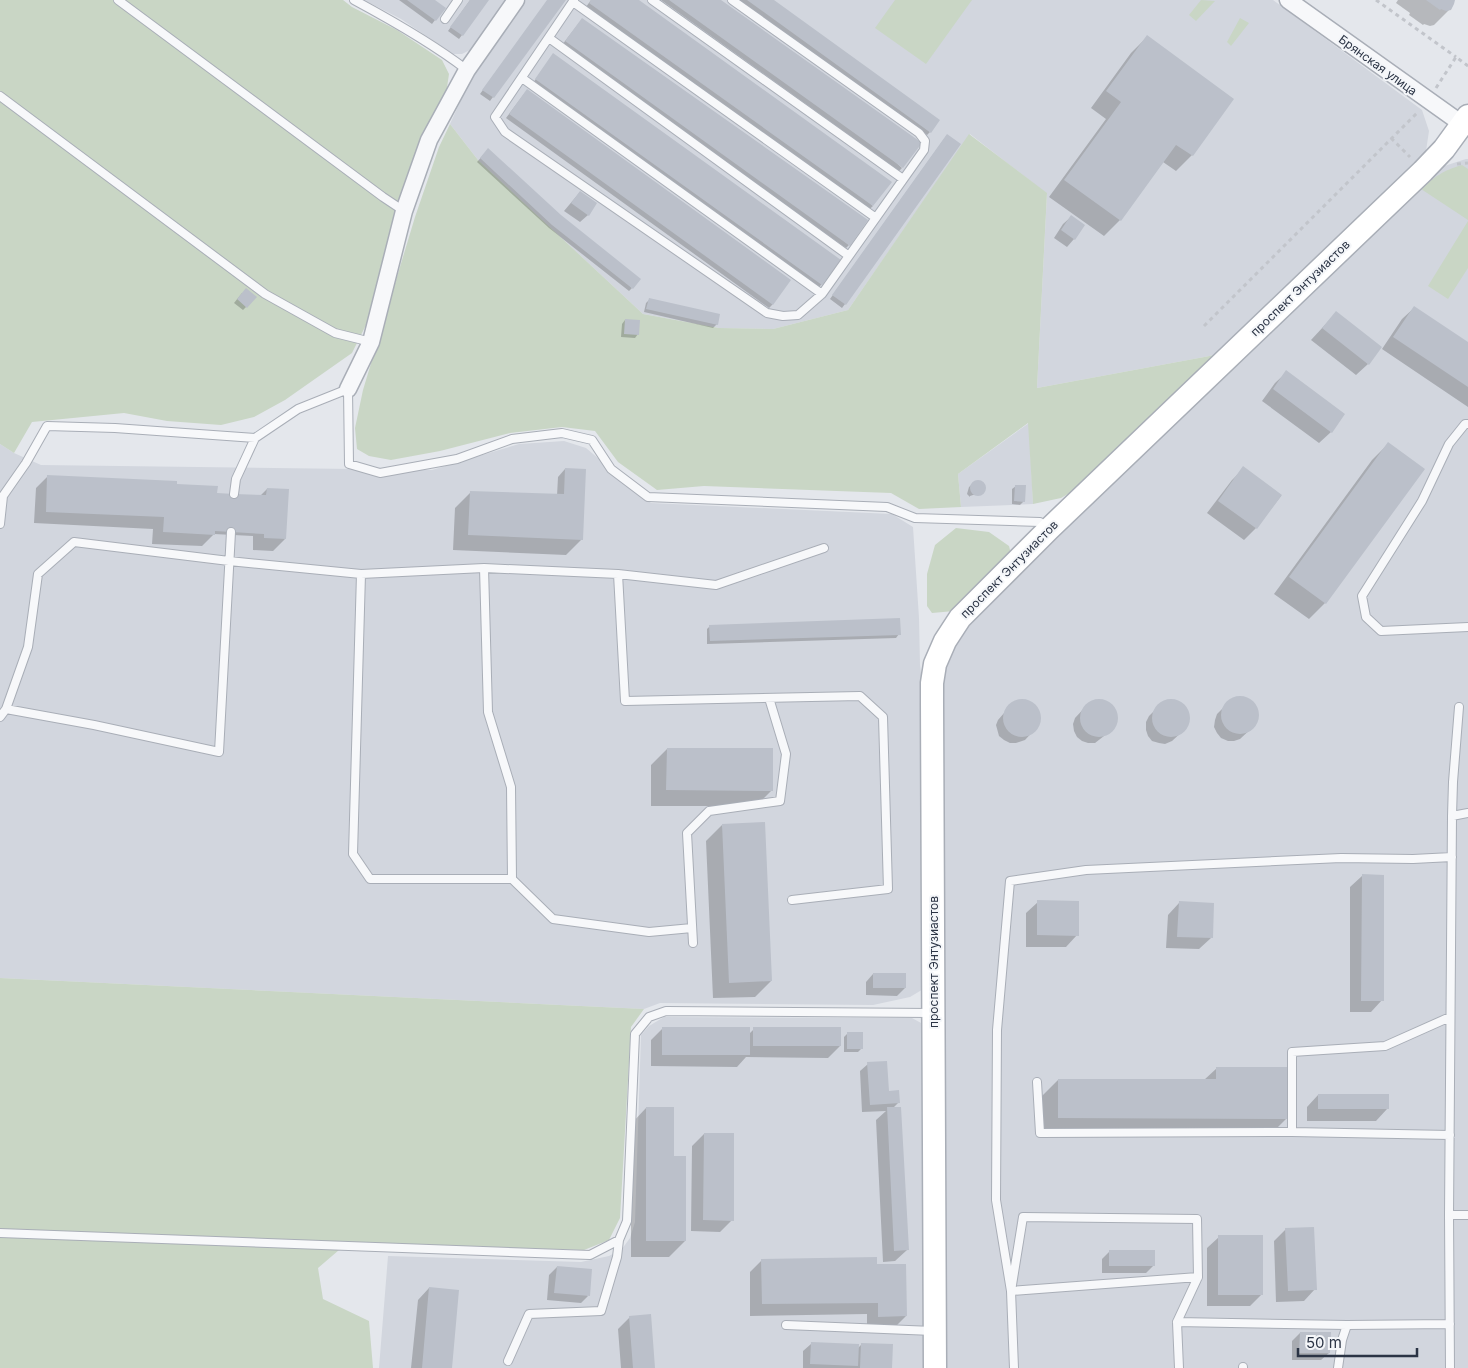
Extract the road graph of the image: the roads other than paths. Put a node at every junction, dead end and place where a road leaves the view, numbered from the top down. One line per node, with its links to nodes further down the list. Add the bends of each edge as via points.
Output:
1 (118, 0): 16 (lane)
2 (354, 0): 11 (lane, via 397,23)
3 (516, 0): 11 (street)
4 (652, 0): 15 (lane)
5 (732, 0): 15 (lane, via 919,133 925,141 924,150)
6 (1288, 0): 14 (street, Брянская улица, via 1428,102)
7 (455, 1): 9 (lane)
8 (574, 1): 10 (lane); 17 (lane)
9 (445, 19)
10 (549, 38): 12 (lane); 18 (lane)
11 (467, 70): 16 (street, via 429,140)
12 (522, 78): 19 (lane); 19 (lane, via 495,117 505,132 767,313 798,315)
13 (0, 96): 20 (lane, via 265,294 334,333)
14 (1466, 123): 26 (street, проспект Энтузиастов, via 1424,170)
15 (904, 179): 17 (lane)
16 (404, 211): 20 (street)
17 (876, 218): 18 (lane)
18 (849, 256): 19 (lane)
19 (822, 294)
20 (371, 342): 21 (street)
21 (348, 389): 23 (lane, via 298,409); 26 (lane, via 349,464 380,473 457,459 512,439 562,433 592,440 611,469 648,497 888,507 915,518 1040,522)
22 (1468, 424): 33 (lane, via 1449,444 1422,500 1362,596 1366,617 1381,631)
23 (255, 438): 24 (lane, via 236,479); 25 (lane, via 47,426 3,496)
24 (234, 494)
25 (0, 524)
26 (1049, 529): 45 (street, проспект Энтузиастов, via 960,618 935,664 932,683)
27 (231, 532): 29 (lane)
28 (824, 548): 32 (lane, via 716,585)
29 (229, 561): 31 (lane); 36 (lane, via 74,542 38,574 28,647); 36 (lane, via 219,752)
30 (484, 568): 31 (lane); 32 (lane); 41 (lane, via 488,712 511,787)
31 (361, 574): 41 (lane, via 353,854 370,879)
32 (618, 574): 34 (lane, via 625,701)
33 (1468, 627)
34 (769, 698): 42 (lane, via 860,696 883,717 888,889); 43 (lane, via 786,754 780,801 710,810 687,834)
35 (1458, 708): 39 (lane)
36 (6, 709): 37 (lane)
37 (0, 717)
38 (1468, 812): 39 (lane)
39 (1452, 816): 40 (lane)
40 (1452, 857): 46 (lane); 55 (lane, via 1341,858 1086,870 1010,881 997,1030 996,1200)
41 (512, 879): 43 (lane, via 553,919 648,932)
42 (792, 900)
43 (692, 928): 44 (lane)
44 (693, 943)
45 (933, 1013): 53 (lane, via 666,1011 649,1017 634,1034 627,1222); 60 (street, проспект Энтузиастов)
46 (1450, 1017): 48 (lane, via 1385,1046 1292,1052); 49 (lane)
47 (1037, 1082): 48 (lane, via 1040,1133)
48 (1292, 1132): 49 (lane)
49 (1450, 1135): 50 (lane)
50 (1449, 1215): 51 (lane); 57 (lane)
51 (1468, 1215)
52 (0, 1233): 53 (lane, via 590,1255)
53 (619, 1240): 61 (lane, via 601,1311 529,1314)
54 (1198, 1277): 55 (lane); 55 (lane, via 1197,1219 1023,1217); 56 (lane)
55 (1011, 1291): 63 (lane)
56 (1177, 1322): 59 (lane); 64 (lane)
57 (1450, 1324): 59 (lane); 66 (lane)
58 (786, 1325): 60 (lane)
59 (1347, 1325): 65 (lane)
60 (935, 1331): 62 (street, проспект Энтузиастов)
61 (508, 1361)
62 (935, 1368)
63 (1014, 1368)
64 (1178, 1368)
65 (1338, 1368)
66 (1450, 1368)

